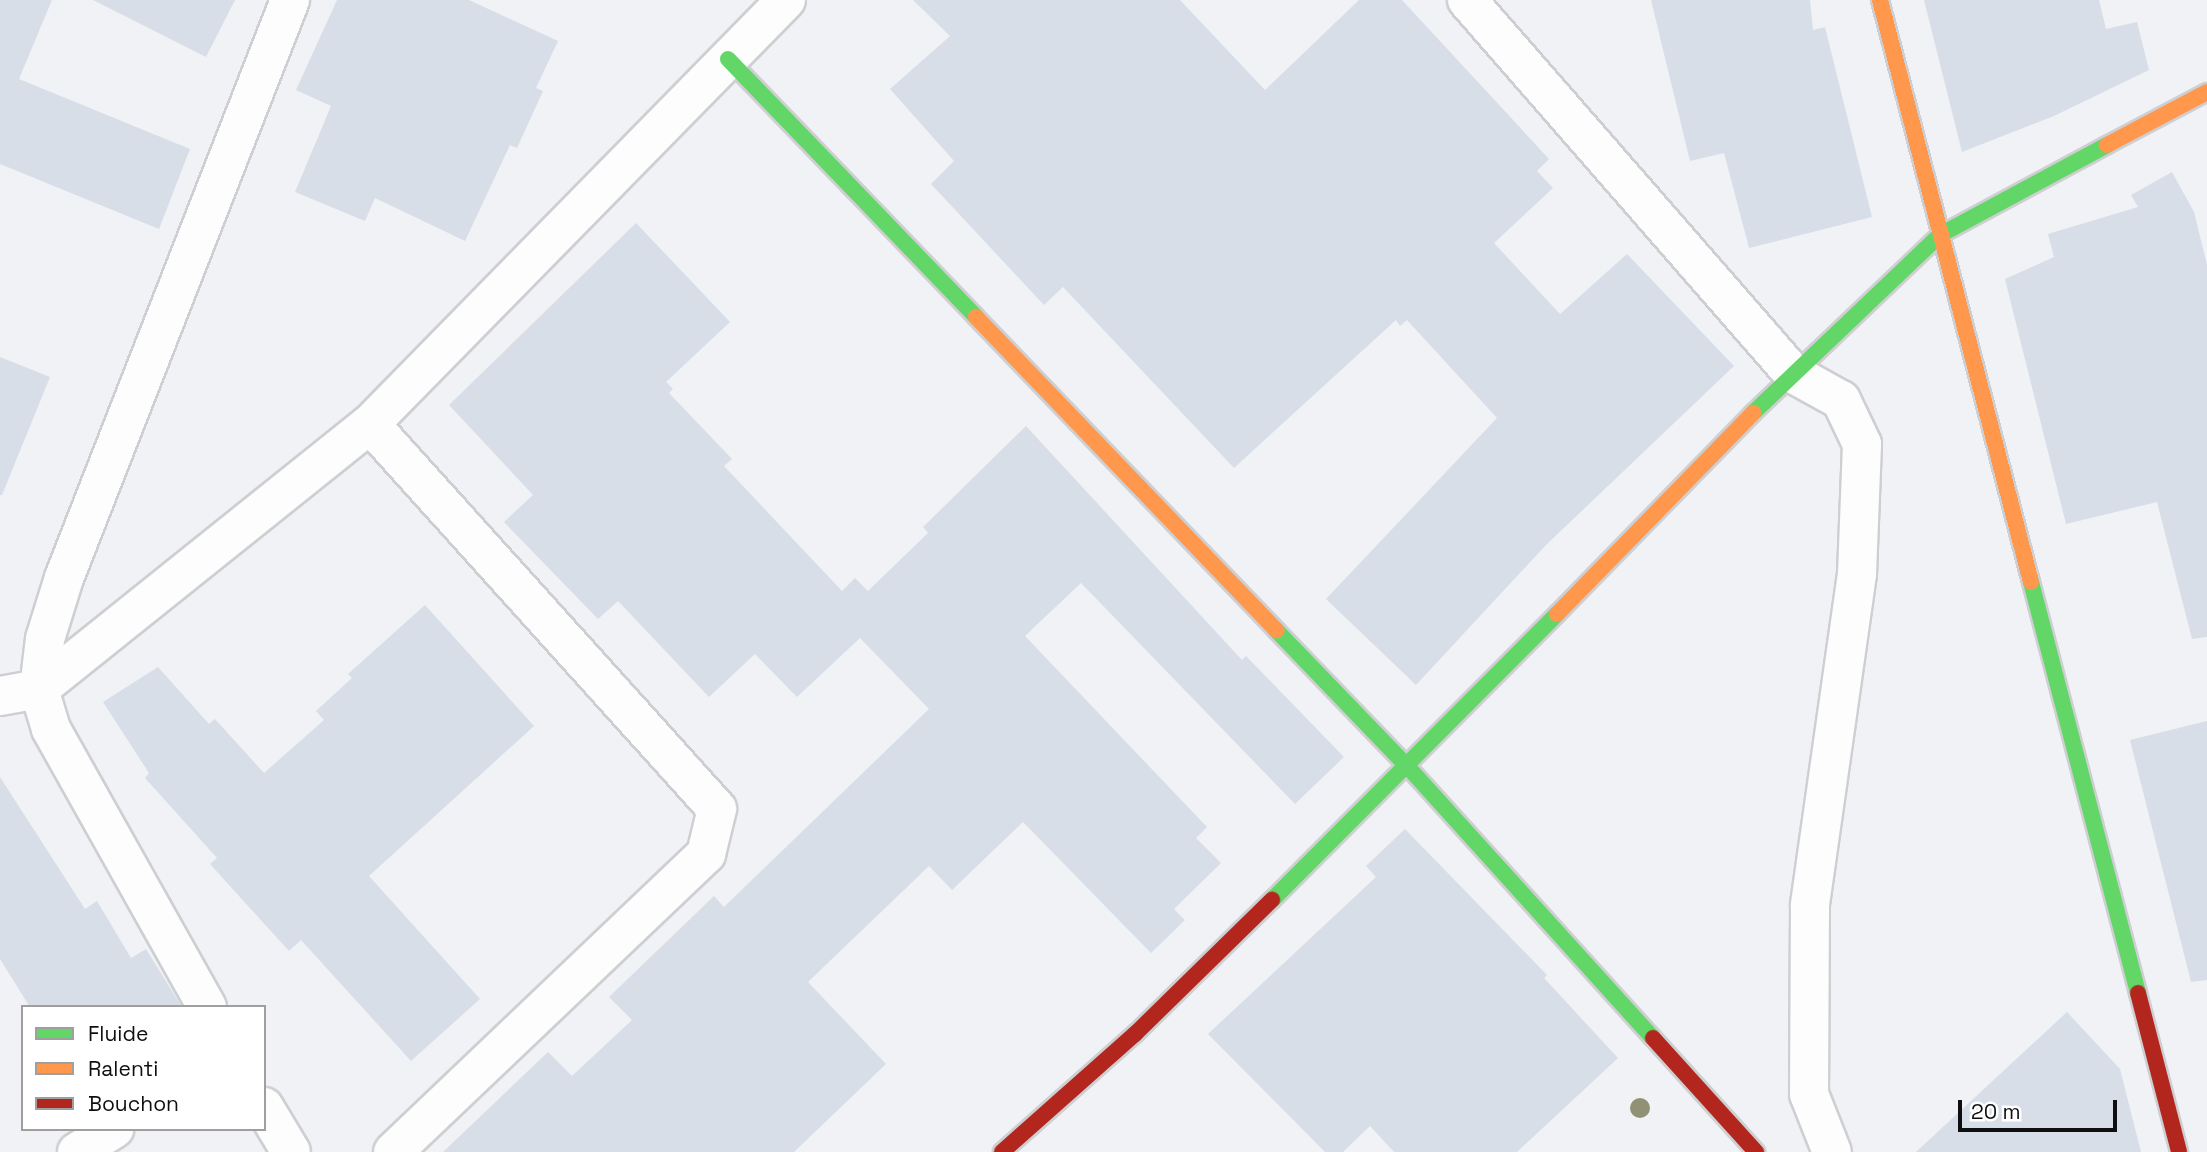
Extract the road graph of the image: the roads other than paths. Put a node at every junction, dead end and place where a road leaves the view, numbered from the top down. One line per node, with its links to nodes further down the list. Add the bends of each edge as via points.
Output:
1 (290, 0): 10 (street, via 64,578 45,639)
2 (786, 0): 5 (street)
3 (1467, 0): 8 (street)
4 (1880, 0): 7 (street)
5 (728, 59): 9 (street); 12 (street)
6 (2207, 92): 7 (street)
7 (1940, 235): 8 (street); 22 (street)
8 (1792, 373): 12 (street); 21 (street, via 1841,400 1862,444 1857,574 1810,905 1809,1094)
9 (370, 424): 10 (street); 18 (street, via 717,809 706,854)
10 (39, 689): 11 (street); 13 (street, via 51,729)
11 (0, 696)
12 (1408, 767): 19 (street, via 1135,1034); 20 (street)
13 (206, 1005)
14 (266, 1110): 17 (street)
15 (111, 1131): 16 (street)
16 (78, 1152)
17 (291, 1152)
18 (393, 1152)
19 (1002, 1152)
20 (1756, 1152)
21 (1832, 1152)
22 (2179, 1152)

